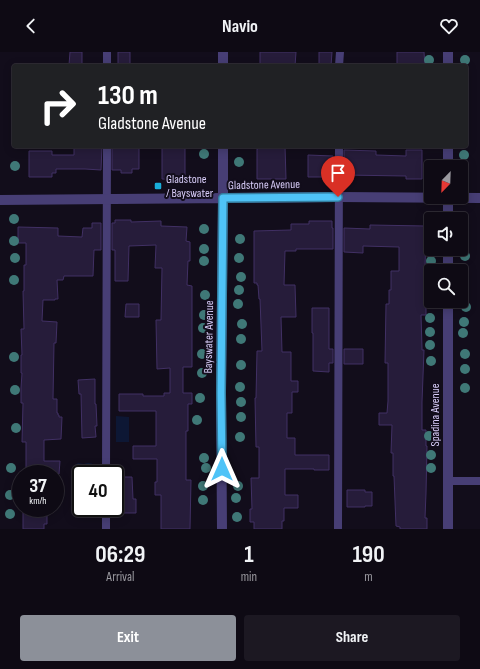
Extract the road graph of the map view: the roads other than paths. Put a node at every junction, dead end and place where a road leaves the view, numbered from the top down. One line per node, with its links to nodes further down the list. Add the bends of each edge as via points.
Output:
1 (107, 52): 5 (lane)
2 (223, 52): 6 (street)
3 (340, 52): 7 (lane)
4 (448, 52): 8 (street)
5 (107, 64)
6 (223, 64)
7 (339, 64)
8 (448, 64)
9 (107, 148): 19 (lane)
10 (223, 148): 15 (street, Bayswater Avenue)
11 (339, 148): 14 (lane)
12 (448, 148): 13 (street)
13 (448, 160)
14 (338, 197): 15 (street, Gladstone Avenue); 16 (street, Gladstone Avenue); 28 (lane)
15 (223, 198): 19 (street, Gladstone Avenue); 27 (street, Bayswater Avenue)
16 (424, 198)
17 (468, 198): 18 (street, Gladstone Avenue)
18 (480, 198)
19 (106, 199): 20 (street, Gladstone Avenue); 22 (lane)
20 (0, 200)
21 (448, 308): 23 (street, Spadina Avenue)
22 (106, 465)
23 (448, 481): 24 (lane); 29 (street, Spadina Avenue)
24 (480, 481)
25 (106, 517): 26 (lane)
26 (106, 529)
27 (222, 529)
28 (338, 529)
29 (448, 529)

